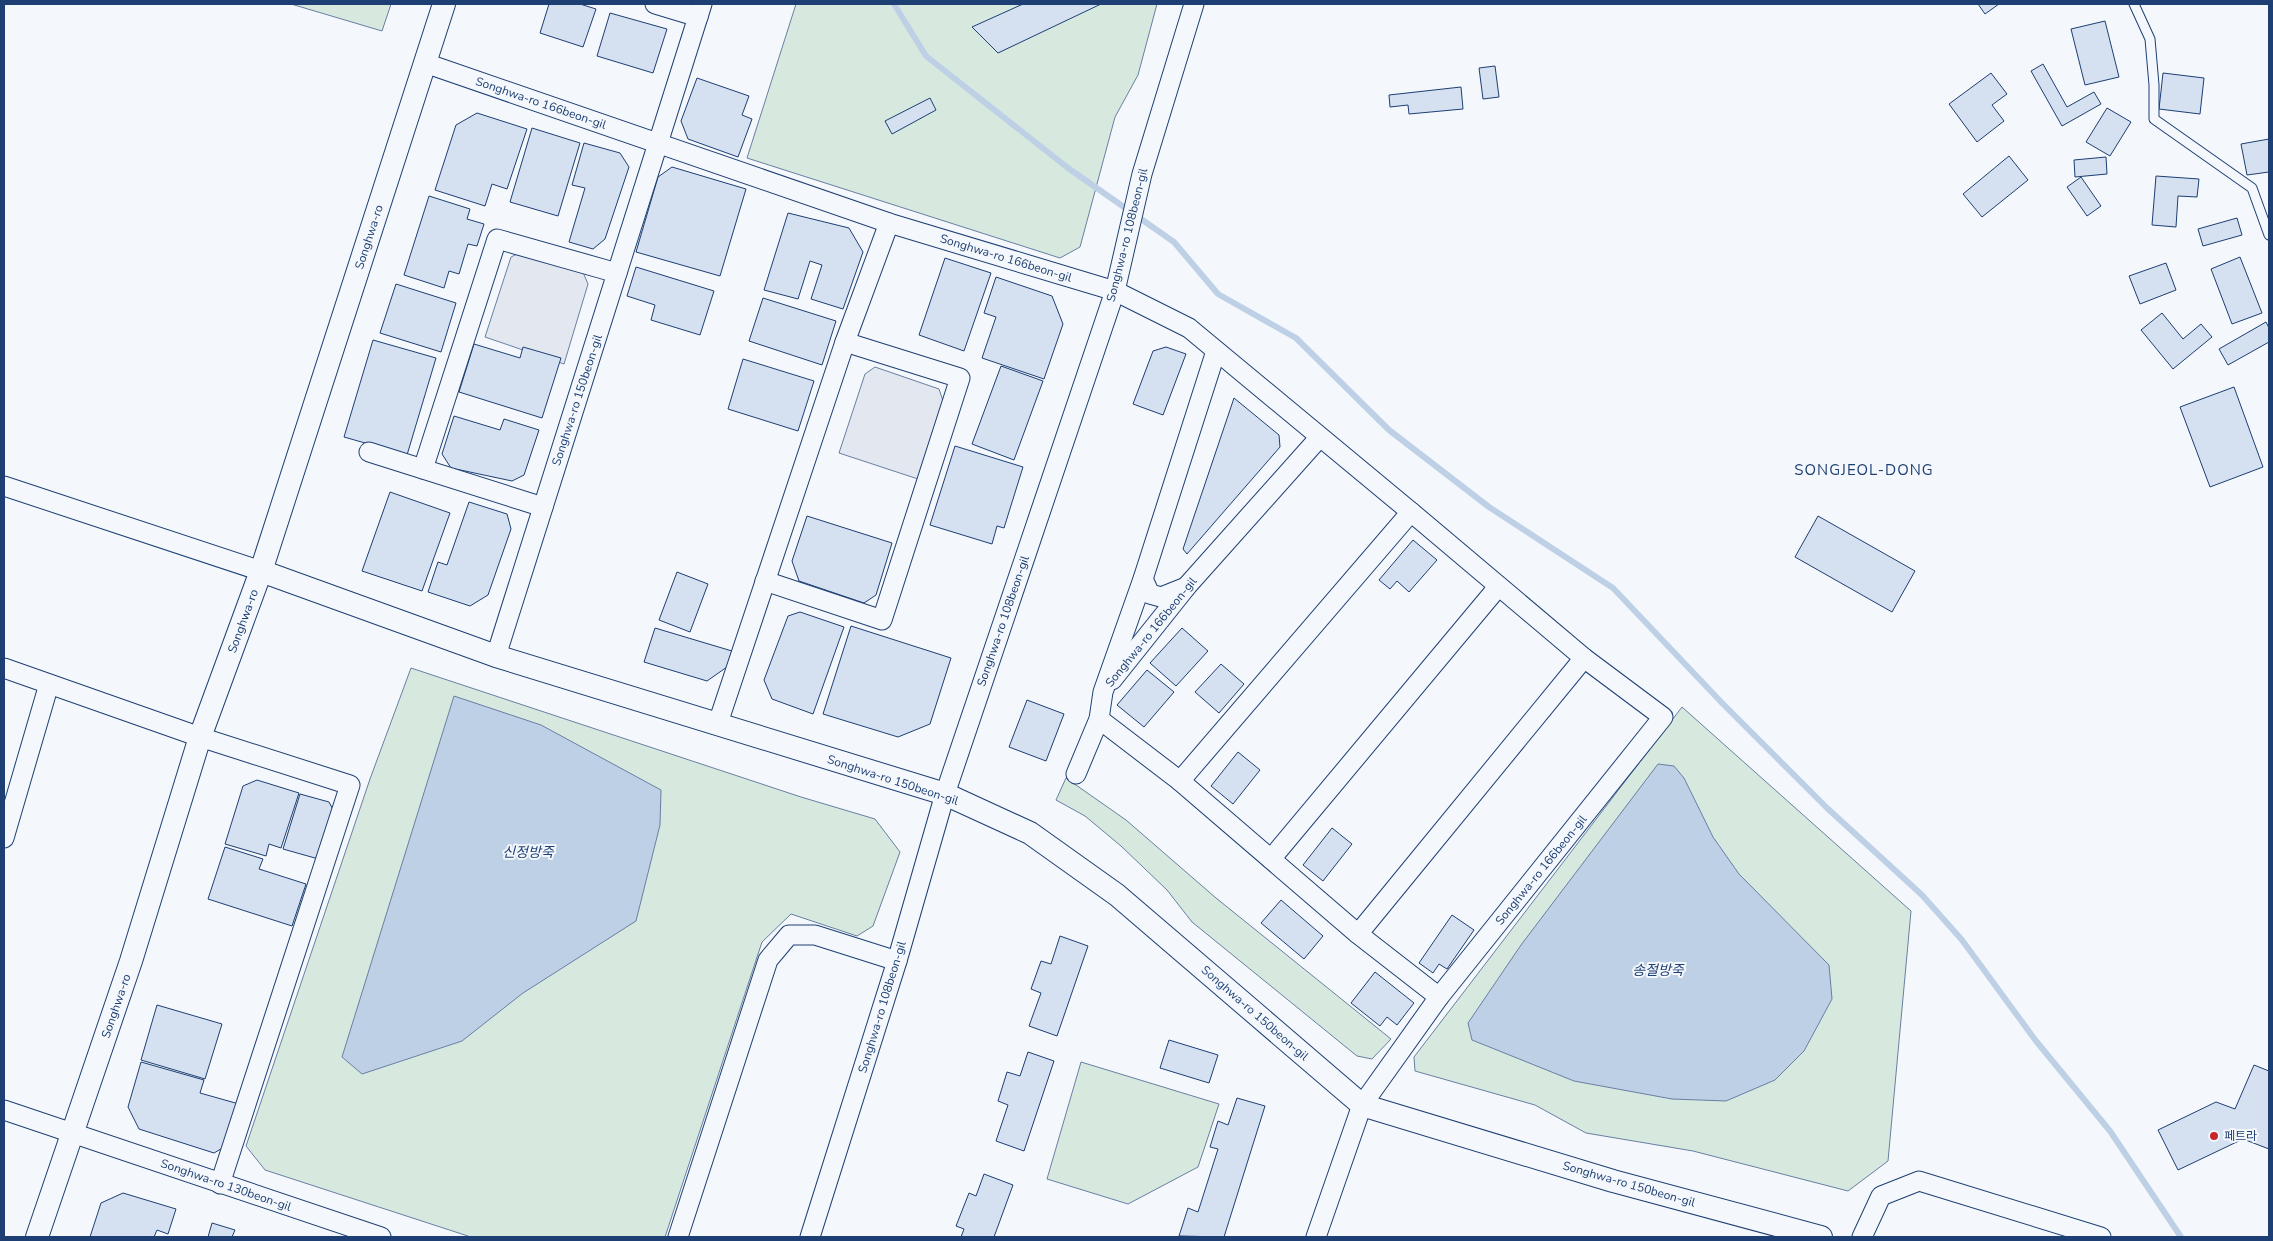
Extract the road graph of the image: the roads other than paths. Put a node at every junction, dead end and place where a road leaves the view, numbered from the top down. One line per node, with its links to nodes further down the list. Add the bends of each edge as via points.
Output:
1 (444, 4): 6 (street, Songhwa-ro)
2 (655, 4): 5 (street)
3 (1194, 4): 11 (street, Songhwa-ro 108beon-gil, via 1142,174)
4 (2134, 4): 9 (lane, via 2150,39 2154,119 2252,188)
5 (700, 10): 7 (street)
6 (425, 63): 7 (street, Songhwa-ro 166beon-gil); 20 (street, Songhwa-ro)
7 (657, 144): 8 (street, Songhwa-ro 166beon-gil); 10 (street, Songhwa-ro 150beon-gil)
8 (889, 223): 11 (street, Songhwa-ro 166beon-gil); 12 (street)
9 (2269, 235)
10 (617, 273): 16 (street, via 497,239); 18 (street, Songhwa-ro 150beon-gil)
11 (1115, 291): 13 (street, Songhwa-ro 166beon-gil, via 1189,328); 35 (street, Songhwa-ro 108beon-gil)
12 (845, 342): 22 (street); 22 (street, via 960,378 882,620)
13 (1216, 351): 14 (street, Songhwa-ro 166beon-gil); 21 (street)
14 (1319, 438): 19 (street, Songhwa-ro 166beon-gil); 23 (street, Songhwa-ro 166beon-gil)
15 (369, 452): 16 (street)
16 (423, 469): 18 (street)
17 (4, 486): 20 (street)
18 (543, 508): 25 (street, Songhwa-ro 150beon-gil)
19 (1411, 512): 24 (street, Songhwa-ro 166beon-gil); 34 (street)
20 (261, 571): 25 (street, Songhwa-ro 150beon-gil); 32 (street, Songhwa-ro)
21 (1143, 579): 23 (street, via 1150,594 1161,597); 29 (street)
22 (765, 582): 31 (street)
23 (1187, 586): 29 (street, Songhwa-ro 166beon-gil)
24 (1498, 587): 26 (street, Songhwa-ro 166beon-gil); 37 (street)
25 (496, 656): 31 (street, Songhwa-ro 150beon-gil)
26 (1584, 658): 38 (street); 40 (street, Songhwa-ro 166beon-gil, via 1663,717)
27 (4, 668): 28 (street)
28 (49, 684): 32 (street); 36 (street)
29 (1103, 692): 30 (street)
30 (1099, 719): 33 (street); 34 (street)
31 (718, 723): 35 (street, Songhwa-ro 150beon-gil)
32 (200, 737): 43 (street, Songhwa-ro, via 131,961); 44 (street, via 350,785)
33 (1076, 774)
34 (1180, 781): 37 (street)
35 (945, 794): 39 (street, Songhwa-ro 108beon-gil); 41 (street, Songhwa-ro 150beon-gil, via 1030,833 1117,895)
36 (4, 838)
37 (1271, 859): 38 (street)
38 (1358, 934): 40 (street)
39 (897, 961): 47 (street, via 815,935 790,935 768,960); 48 (street, Songhwa-ro 108beon-gil)
40 (1439, 997): 41 (street, Songhwa-ro 166beon-gil)
41 (1362, 1105): 49 (street, Songhwa-ro 166beon-gil); 50 (street, Songhwa-ro 150beon-gil, via 1613,1181)
42 (4, 1110): 43 (street, Songhwa-ro 130beon-gil)
43 (71, 1132): 44 (street, Songhwa-ro 130beon-gil); 45 (street, Songhwa-ro)
44 (220, 1184): 46 (street, Songhwa-ro 130beon-gil)
45 (37, 1237)
46 (381, 1237)
47 (678, 1237)
48 (810, 1237)
49 (1316, 1237)
50 (1821, 1237)
51 (1862, 1237): 52 (street, via 1881,1196 1919,1181)
52 (2101, 1237)

